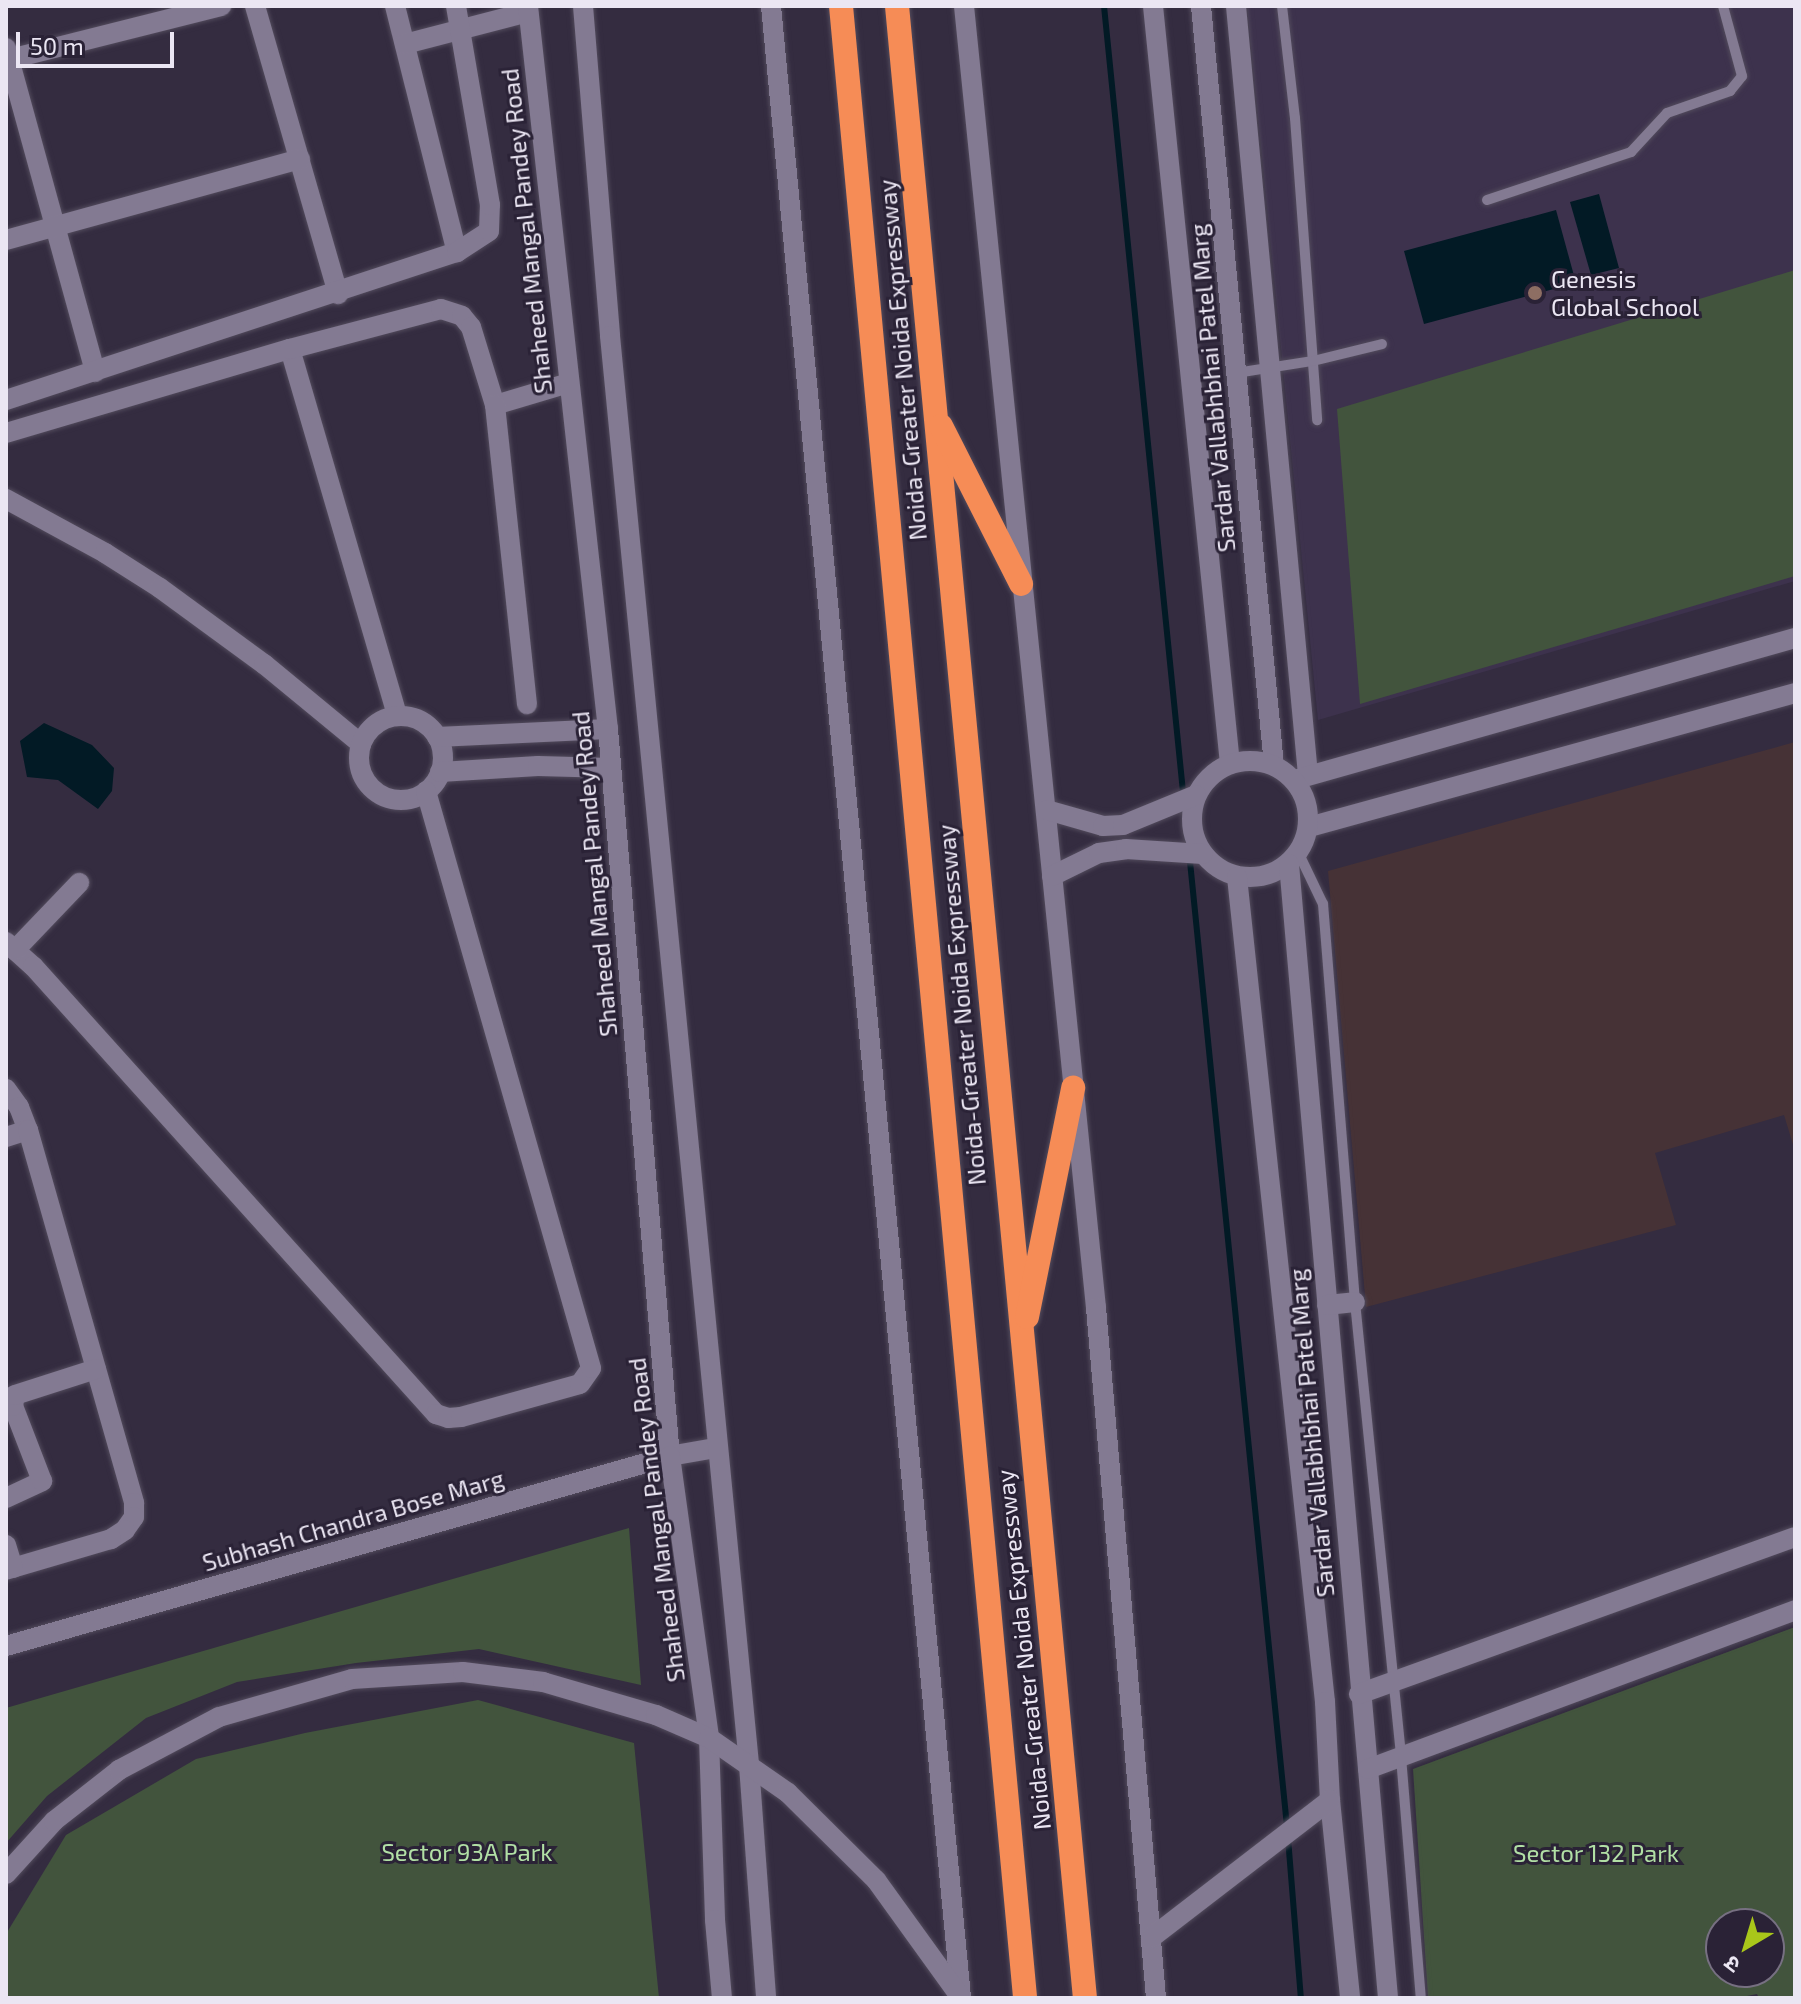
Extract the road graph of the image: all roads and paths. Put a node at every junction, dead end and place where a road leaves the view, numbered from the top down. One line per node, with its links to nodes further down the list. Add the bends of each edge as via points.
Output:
1 (221, 6): 18 (street)
2 (255, 6): 19 (street)
3 (456, 6): 16 (street)
4 (583, 6): 71 (street)
5 (771, 6): 90 (street)
6 (841, 6): 91 (highway, Noida-Greater Noida Expressway)
7 (897, 6): 34 (highway, Noida-Greater Noida Expressway)
8 (964, 6): 38 (street)
9 (1153, 6): 47 (street, Sardar Vallabhbhai Patel Marg)
10 (1201, 6): 30 (street, Sardar Vallabhbhai Patel Marg)
11 (1236, 6): 28 (street)
12 (1282, 6): 27 (lane)
13 (1723, 6): 20 (lane, via 1742,76 1730,91 1667,113 1631,152)
14 (402, 8): 17 (street)
15 (528, 9): 16 (street); 31 (street, Shaheed Mangal Pandey Road)
16 (462, 28): 17 (street); 23 (street, via 492,219 489,231)
17 (405, 44): 23 (street)
18 (7, 56): 21 (street)
19 (300, 159): 21 (street); 24 (street)
20 (1487, 200)
21 (54, 226): 22 (street); 29 (street)
22 (6, 240)
23 (457, 252): 24 (street)
24 (338, 294): 29 (street)
25 (1382, 344): 27 (lane)
26 (290, 349): 33 (street, via 441,309 452,311 471,327); 36 (street); 42 (street)
27 (1313, 361): 28 (lane); 35 (lane)
28 (1269, 368): 30 (lane); 52 (street)
29 (95, 372): 32 (street)
30 (1236, 373): 48 (street, Sardar Vallabhbhai Patel Marg)
31 (569, 383): 33 (street); 43 (street, Shaheed Mangal Pandey Road)
32 (6, 400)
33 (495, 405): 41 (street)
34 (935, 413): 38 (highway); 69 (highway, Noida-Greater Noida Expressway)
35 (1317, 420)
36 (6, 433)
37 (6, 499): 46 (street, via 160,588)
38 (1021, 584): 55 (street)
39 (1795, 638): 52 (street)
40 (1795, 693): 56 (street)
41 (527, 704)
42 (397, 716): 45 (street, via 420,721); 46 (street, via 375,725)
43 (608, 729): 44 (street); 50 (street, Shaheed Mangal Pandey Road)
44 (517, 731): 45 (street); 49 (street)
45 (437, 737): 51 (street)
46 (361, 744): 53 (street, via 360,767 371,788 404,800)
47 (1230, 764): 48 (street, via 1252,760); 54 (street, via 1210,776)
48 (1274, 765): 52 (street)
49 (521, 767): 50 (street); 51 (street)
50 (611, 768): 72 (street, Shaheed Mangal Pandey Road)
51 (440, 772): 53 (street)
52 (1301, 778): 56 (street)
53 (426, 791): 62 (street, via 591,1368 580,1384 461,1417 436,1414)
54 (1196, 795): 55 (street, via 1123,825 1103,826); 57 (street, via 1192,825)
55 (1047, 810): 59 (street)
56 (1309, 827): 58 (street, Sardar Vallabhbhai Patel Marg)
57 (1203, 854): 59 (street, via 1126,849 1099,853); 60 (street)
58 (1294, 859): 60 (street, via 1265,877); 67 (lane, via 1323,904); 68 (street, Sardar Vallabhbhai Patel Marg)
59 (1052, 876): 63 (street)
60 (1237, 877): 85 (street, Sardar Vallabhbhai Patel Marg, via 1325,1702)
61 (79, 883): 62 (street)
62 (11, 946)
63 (1073, 1088): 69 (highway); 87 (street)
64 (6, 1089): 65 (street)
65 (28, 1130): 66 (street); 70 (street)
66 (6, 1137)
67 (1355, 1302): 68 (street); 79 (lane)
68 (1327, 1305): 80 (street, Sardar Vallabhbhai Patel Marg)
69 (1021, 1345): 92 (highway, Noida-Greater Noida Expressway)
70 (96, 1369): 73 (street, via 15,1395 13,1406 42,1481); 76 (street, via 134,1517 111,1539)
71 (716, 1448): 72 (street, Subhash Chandra Bose Marg); 83 (street)
72 (670, 1456): 78 (street, Subhash Chandra Bose Marg); 81 (street, Shaheed Mangal Pandey Road)
73 (6, 1498)
74 (1795, 1537): 79 (street)
75 (6, 1545): 76 (street)
76 (10, 1569)
77 (1795, 1610): 82 (street)
78 (6, 1646)
79 (1393, 1682): 80 (street); 82 (lane)
80 (1359, 1694): 84 (street, Sardar Vallabhbhai Patel Marg)
81 (709, 1738): 83 (street); 86 (street, via 656,1715 543,1682 463,1672 352,1679 219,1717 119,1770 54,1821); 88 (street, Shaheed Mangal Pandey Road)
82 (1401, 1757): 84 (street); 96 (lane)
83 (749, 1765): 89 (street); 90 (street, via 788,1793 876,1880)
84 (1368, 1769): 95 (street, Sardar Vallabhbhai Patel Marg)
85 (1330, 1800): 87 (street); 94 (street, Sardar Vallabhbhai Patel Marg)
86 (6, 1874)
87 (1151, 1938): 93 (street)
88 (722, 1998)
89 (766, 1998)
90 (961, 1998)
91 (1025, 1998)
92 (1085, 1998)
93 (1156, 1998)
94 (1350, 1998)
95 (1388, 1998)
96 (1421, 1998)

